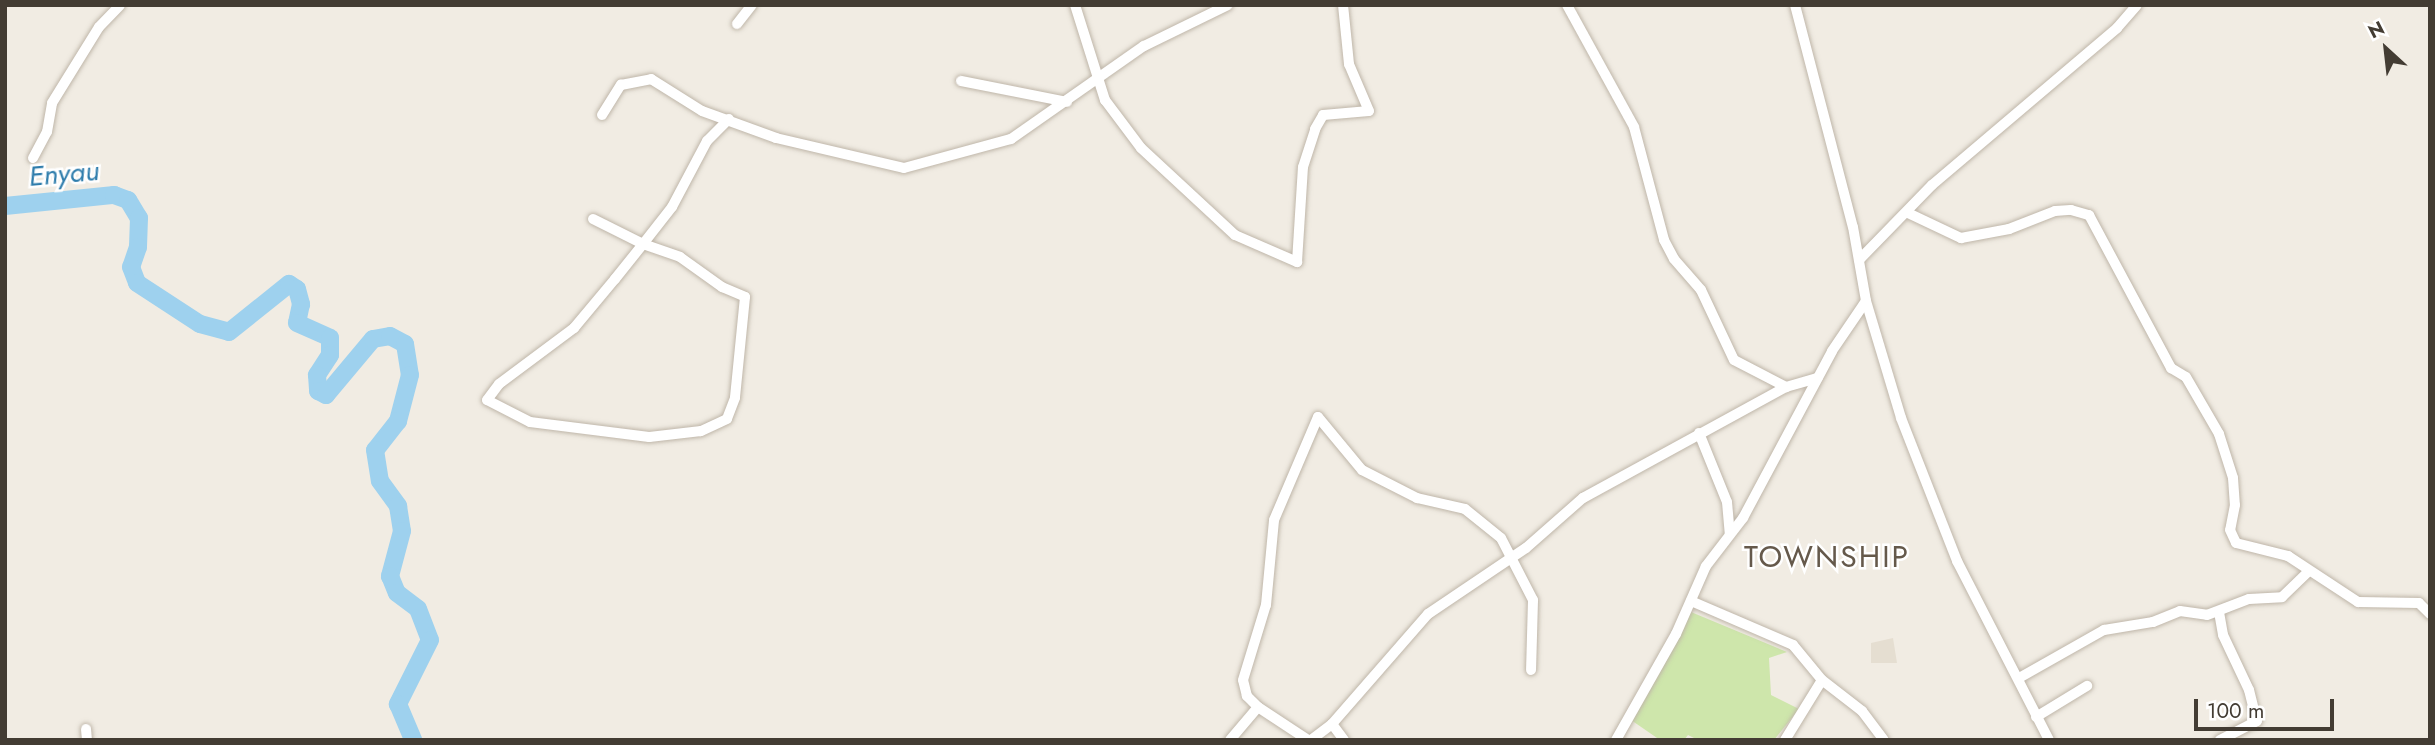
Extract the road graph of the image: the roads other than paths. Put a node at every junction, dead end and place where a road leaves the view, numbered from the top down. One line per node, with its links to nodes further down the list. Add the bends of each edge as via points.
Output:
1 (120, 5): 15 (street, via 99,27 52,103 47,132)
2 (752, 5): 9 (street)
3 (1075, 5): 11 (street)
4 (1228, 5): 11 (street, via 1151,42)
5 (1343, 5): 11 (street, via 1349,64 1369,111 1323,115 1315,129 1303,167 1297,262 1235,235 1156,165 1108,105)
6 (1567, 5): 22 (street, via 1634,127 1664,240 1674,259 1700,290 1734,360)
7 (1795, 5): 19 (street)
8 (2137, 5): 16 (street, via 2117,28 1941,177)
9 (737, 24)
10 (961, 81): 12 (street)
11 (1098, 82): 12 (street)
12 (1067, 102): 14 (street, via 1003,144 904,168 794,144)
13 (602, 115): 14 (street, via 621,85 651,79 702,111)
14 (729, 119): 18 (street, via 707,141 672,207)
15 (33, 158)
16 (1908, 213): 19 (street); 26 (street, via 1961,238 2009,229 2054,211 2071,209 2089,215 2171,368 2186,377 2219,434 2235,494 2232,537 2241,545 2288,556)
17 (593, 219): 18 (street)
18 (643, 244): 18 (street, via 574,328 499,384 487,400 530,422 649,437 701,431 727,419 735,398 745,297 722,287 680,257)
19 (1859, 260): 20 (street)
20 (1866, 301): 21 (street); 33 (street, via 1901,418 1941,524)
21 (1818, 378): 22 (street); 24 (street, via 1743,519)
22 (1786, 387): 23 (street)
23 (1699, 433): 24 (street, via 1727,502); 25 (street, via 1583,498)
24 (1730, 534): 28 (street, via 1715,551)
25 (1514, 556): 32 (street, via 1533,600); 36 (street, via 1475,515 1417,498 1362,470 1318,417 1274,520 1266,605 1243,680 1247,696); 38 (street, via 1428,614)
26 (2308, 572): 29 (street, via 2364,604); 30 (street, via 2282,597 2249,599)
27 (2430, 595): 29 (street)
28 (1691, 601): 34 (street, via 1793,645); 42 (street)
29 (2419, 603): 31 (street)
30 (2219, 612): 33 (street, via 2180,611 2153,622 2104,630); 46 (street, via 2222,635 2249,690 2257,721)
31 (2430, 614)
32 (1531, 670)
33 (2019, 678): 37 (street)
34 (1822, 680): 43 (street); 44 (street, via 1862,711)
35 (2087, 686): 37 (street)
36 (1258, 707): 39 (street); 40 (street)
37 (2036, 716): 45 (street)
38 (1332, 724): 40 (street); 41 (street)
39 (1230, 740)
40 (1309, 740)
41 (1344, 740)
42 (1616, 740)
43 (1785, 740)
44 (1884, 740)
45 (2049, 740)
46 (2220, 740)

